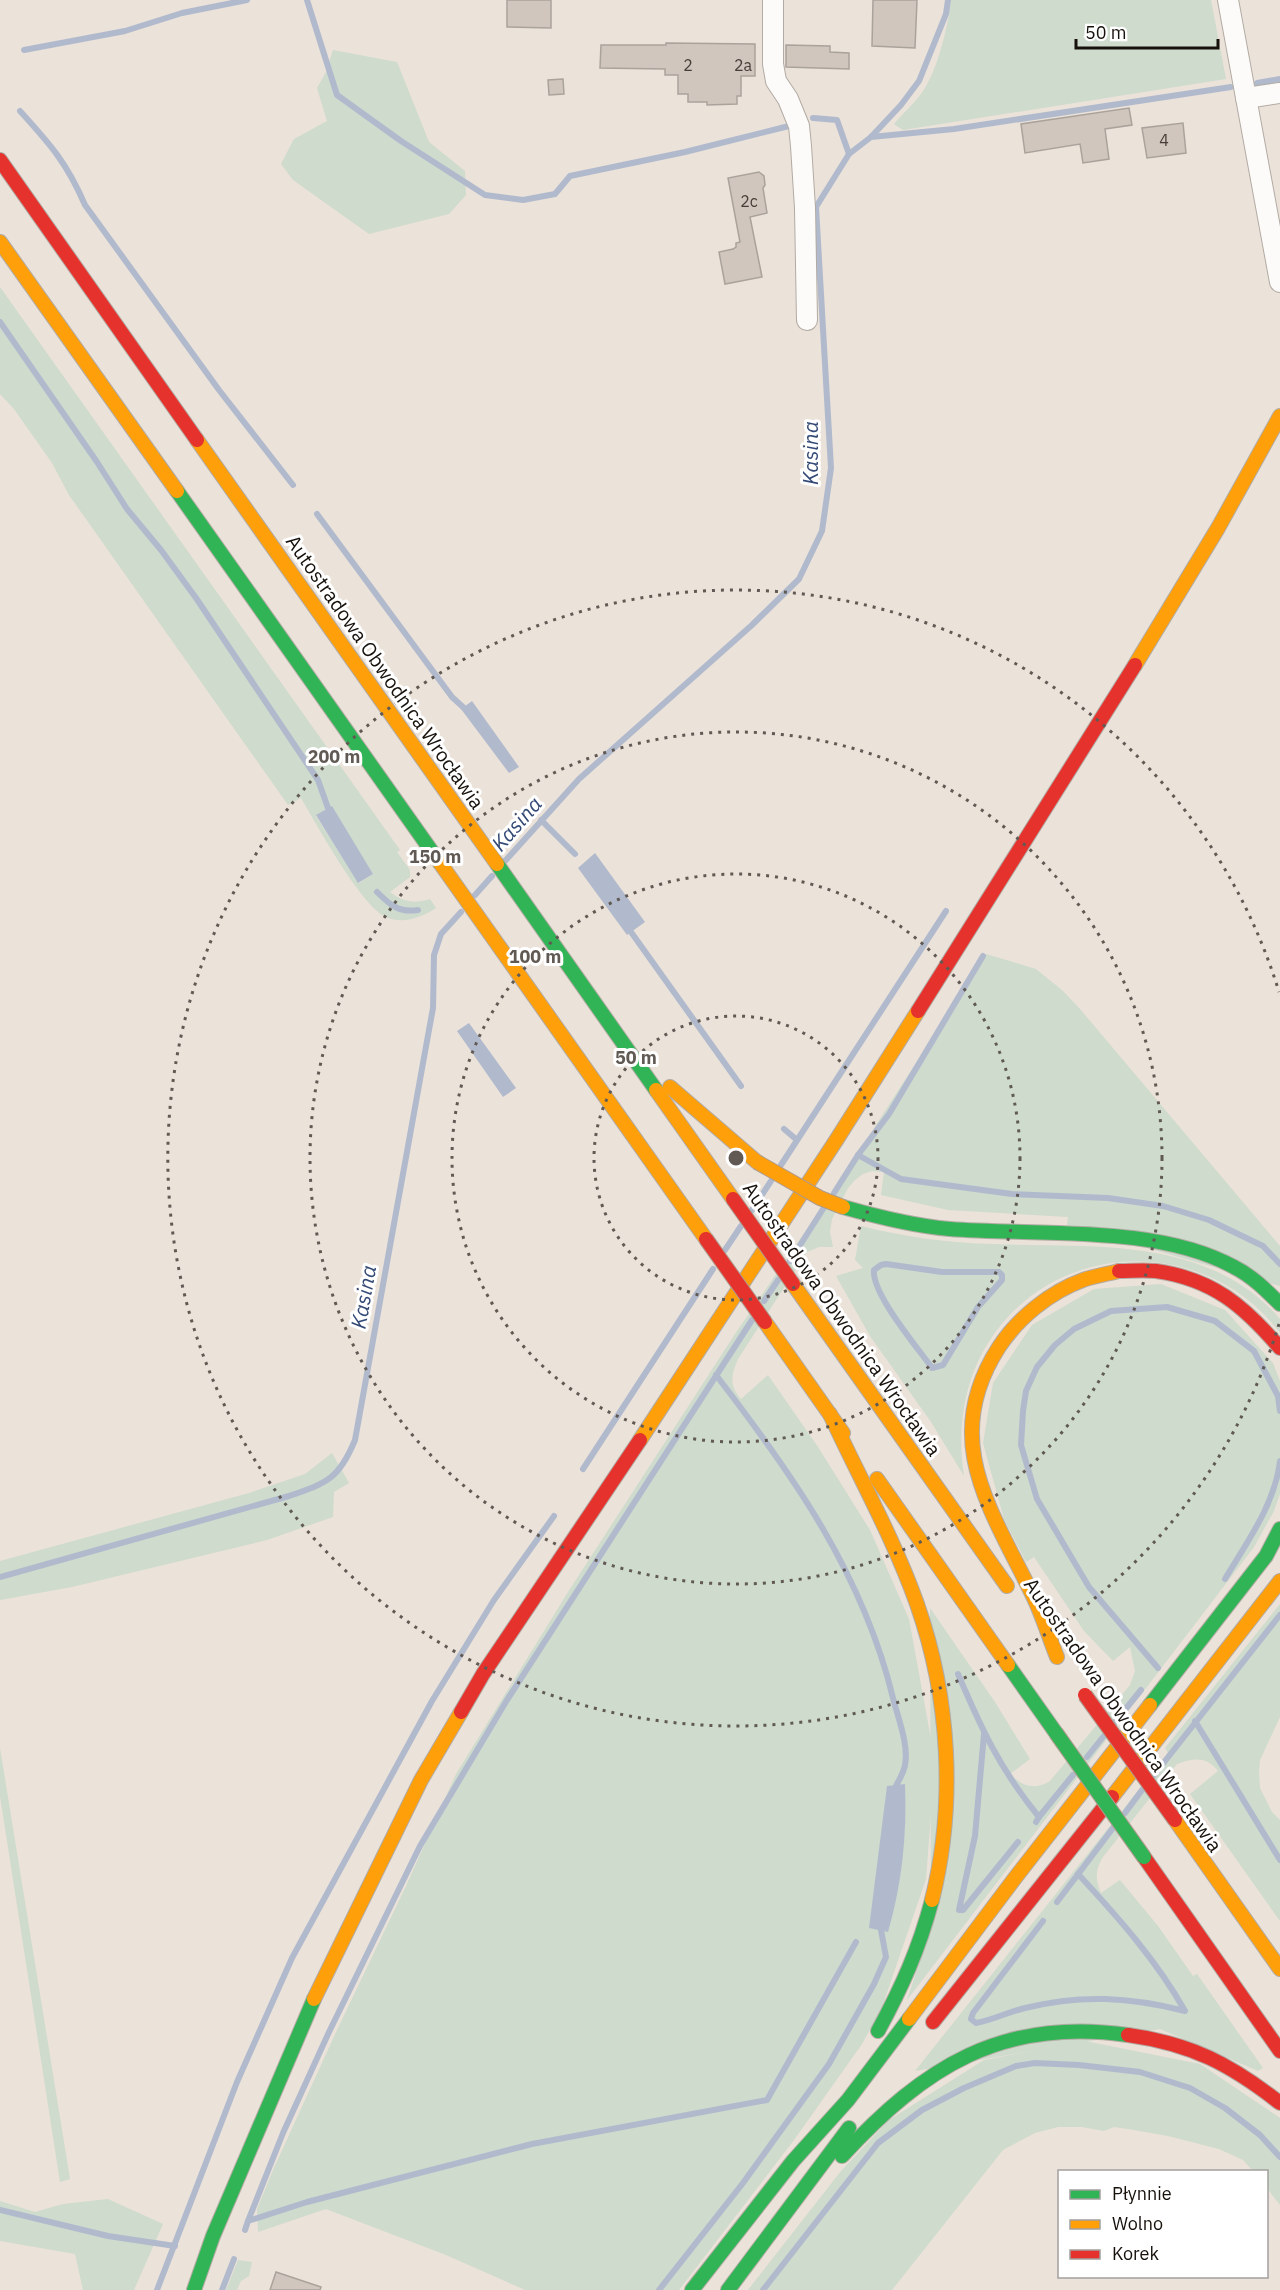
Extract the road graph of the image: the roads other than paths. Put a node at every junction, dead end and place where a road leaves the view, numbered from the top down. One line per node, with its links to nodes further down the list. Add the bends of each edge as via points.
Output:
1 (773, 0): 8 (street, via 776,81 799,126)
2 (1228, 0): 4 (street)
3 (1280, 93): 4 (street)
4 (1246, 98): 7 (street)
5 (0, 160): 10 (main road, Autostradowa Obwodnica Wrocławia)
6 (0, 242): 13 (main road, bridge)
7 (1280, 282)
8 (807, 320)
9 (1280, 416): 28 (main road, via 1103,719 837,1139 477,1684 421,1780 323,1979 213,2236)
10 (628, 1049): 11 (main road, bridge, via 757,1162 820,1198 902,1223 949,1229 1137,1237 1177,1245 1234,1267); 16 (main road, Autostradowa Obwodnica Wrocławia, bridge)
11 (1280, 1304)
12 (1280, 1348): 16 (main road, via 1260,1322 1208,1285 1164,1271 1125,1270 1075,1282 1050,1295 1029,1311 995,1351 972,1417 974,1470 996,1528 1034,1599)
13 (830, 1414): 21 (main road, via 917,1605 931,1651 945,1749 945,1802 934,1892 903,1985); 22 (main road, bridge)
14 (1280, 1529): 26 (main road, via 1260,1564 848,2100)
15 (1280, 1581): 20 (main road)
16 (1057, 1657): 17 (main road, Autostradowa Obwodnica Wrocławia)
17 (1067, 1670)
18 (1082, 1691): 19 (main road, Autostradowa Obwodnica Wrocławia, bridge)
19 (1280, 1970)
20 (921, 2037)
21 (871, 2041)
22 (1280, 2051)
23 (849, 2076): 26 (main road)
24 (1280, 2103): 27 (main road, via 1237,2071 1182,2046 1144,2036 1063,2030 1023,2036 966,2055 909,2090 870,2123)
25 (855, 2120): 27 (main road)
26 (793, 2161): 29 (main road)
27 (761, 2248): 30 (main road)
28 (194, 2290)
29 (692, 2290)
30 (728, 2290)

